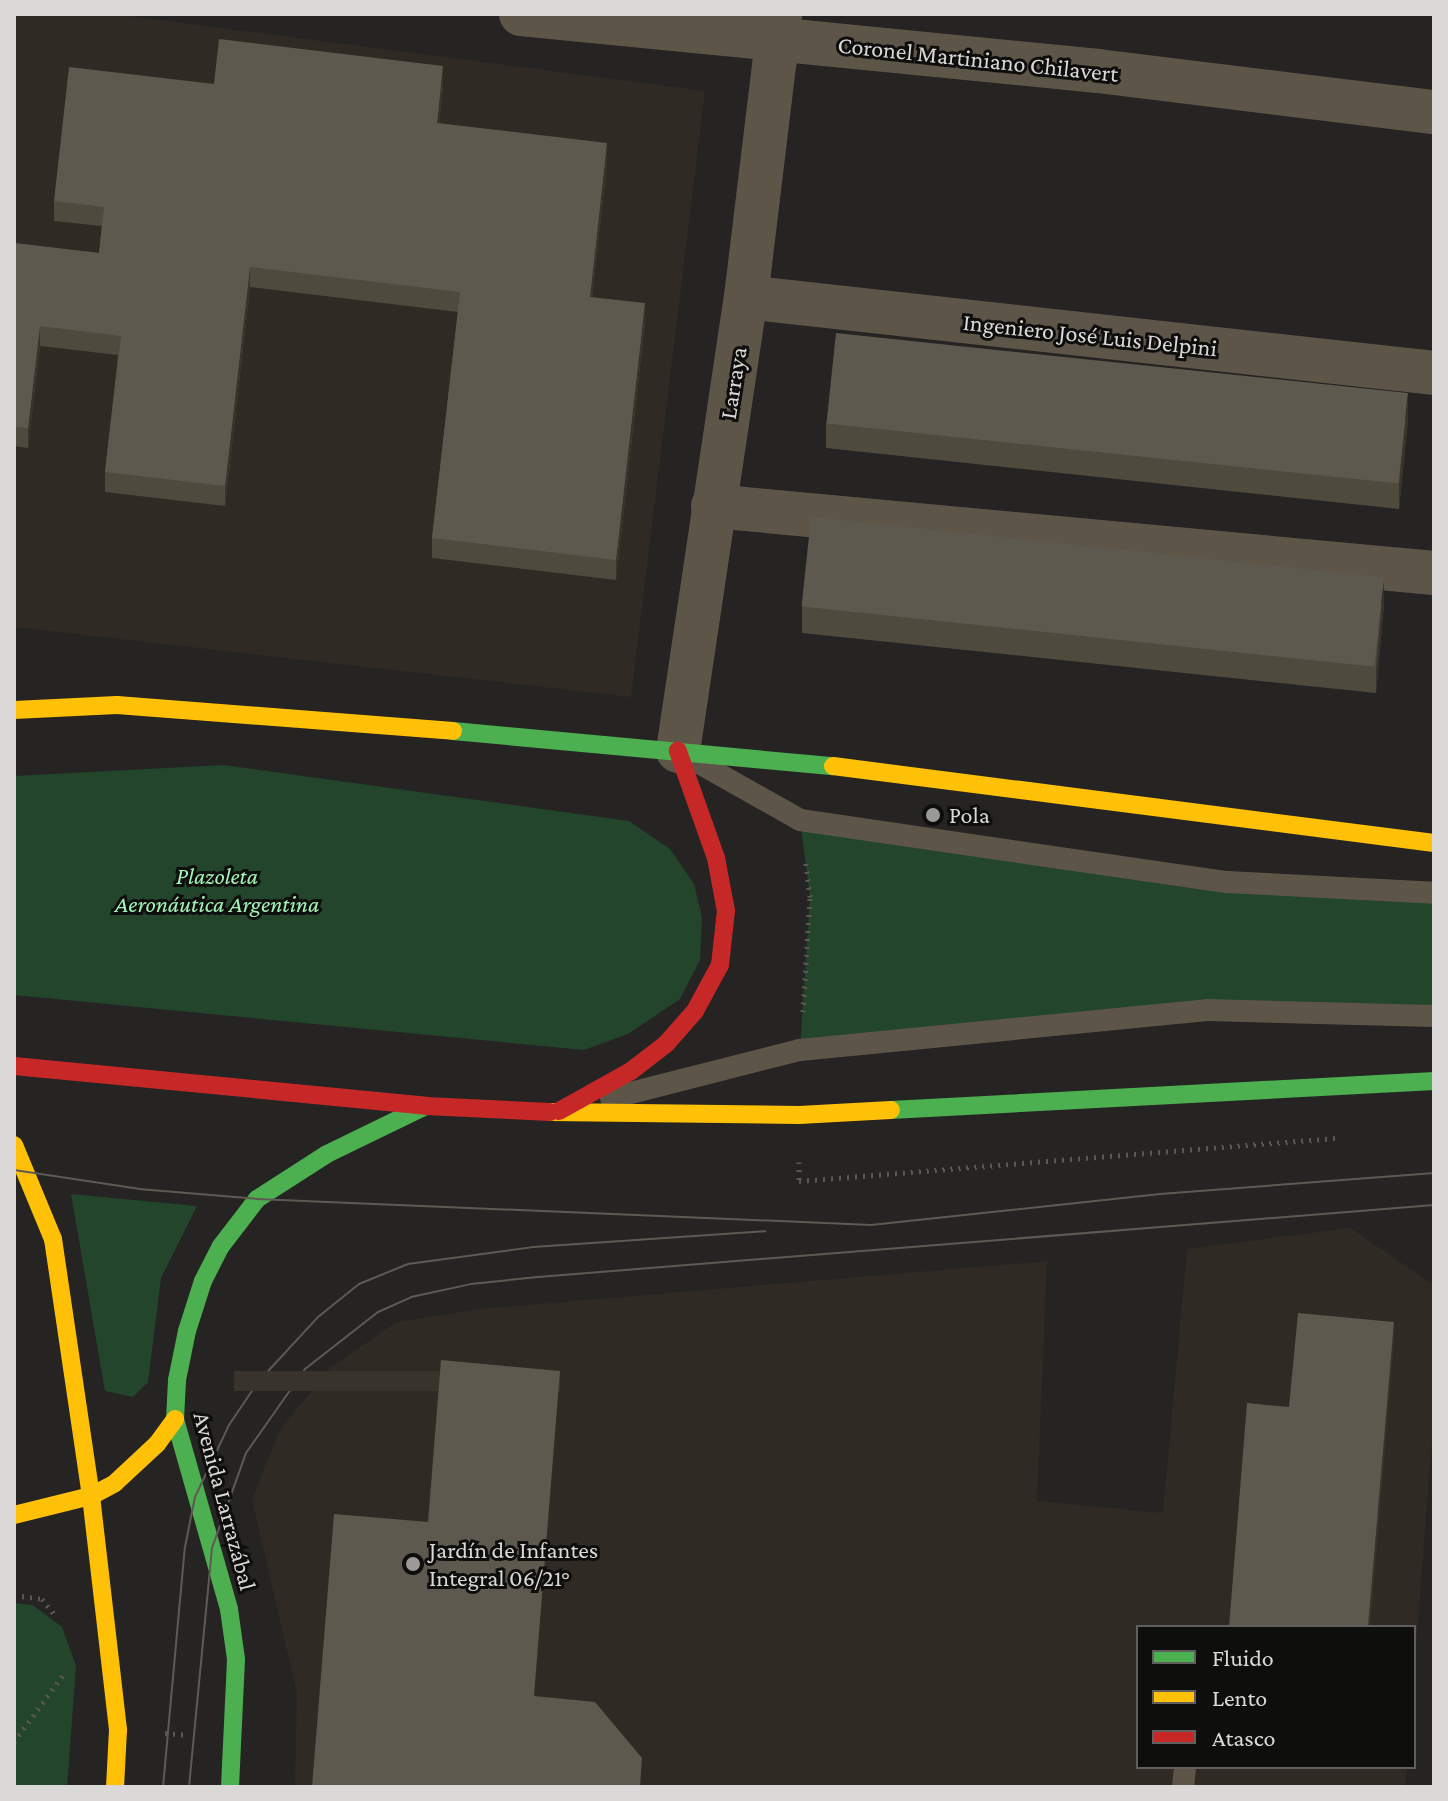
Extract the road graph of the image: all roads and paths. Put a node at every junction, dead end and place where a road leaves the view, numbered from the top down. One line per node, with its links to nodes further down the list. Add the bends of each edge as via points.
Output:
1 (521, 14): 2 (street, Coronel Martiniano Chilavert)
2 (779, 26): 3 (street, Coronel Martiniano Chilavert); 4 (street, Larraya)
3 (1434, 112)
4 (746, 297): 5 (street, Ingeniero José Luis Delpini); 6 (street, Larraya)
5 (1434, 373)
6 (713, 506): 7 (street); 9 (street, Larraya)
7 (1434, 573)
8 (14, 710): 9 (main road, via 117,705 199,709)
9 (678, 751): 10 (lane); 11 (main road); 18 (main road, via 716,858 726,911 720,965 695,1011 666,1044 631,1071)
10 (800, 820): 12 (lane, via 1227,882); 14 (path, via 810,897)
11 (1434, 843)
12 (1434, 893)
13 (1434, 1016): 14 (lane, via 1207,1010)
14 (800, 1050): 18 (lane)
15 (14, 1066): 17 (main road)
16 (1434, 1081): 18 (main road, via 799,1115)
17 (426, 1106): 18 (main road); 20 (main road, Avenida Larrazábal, via 327,1154 257,1199 221,1246 203,1281 184,1343)
18 (557, 1112)
19 (14, 1145): 21 (main road, via 53,1239)
20 (175, 1419): 21 (main road, via 137,1464); 25 (main road, Avenida Larrazábal, via 229,1609 236,1659)
21 (91, 1496): 22 (main road); 24 (main road)
22 (14, 1515)
23 (65, 1672): 26 (path)
24 (118, 1730): 25 (path); 27 (main road)
25 (233, 1741): 28 (main road, Avenida Larrazábal)
26 (14, 1742)
27 (115, 1787)
28 (230, 1787)

